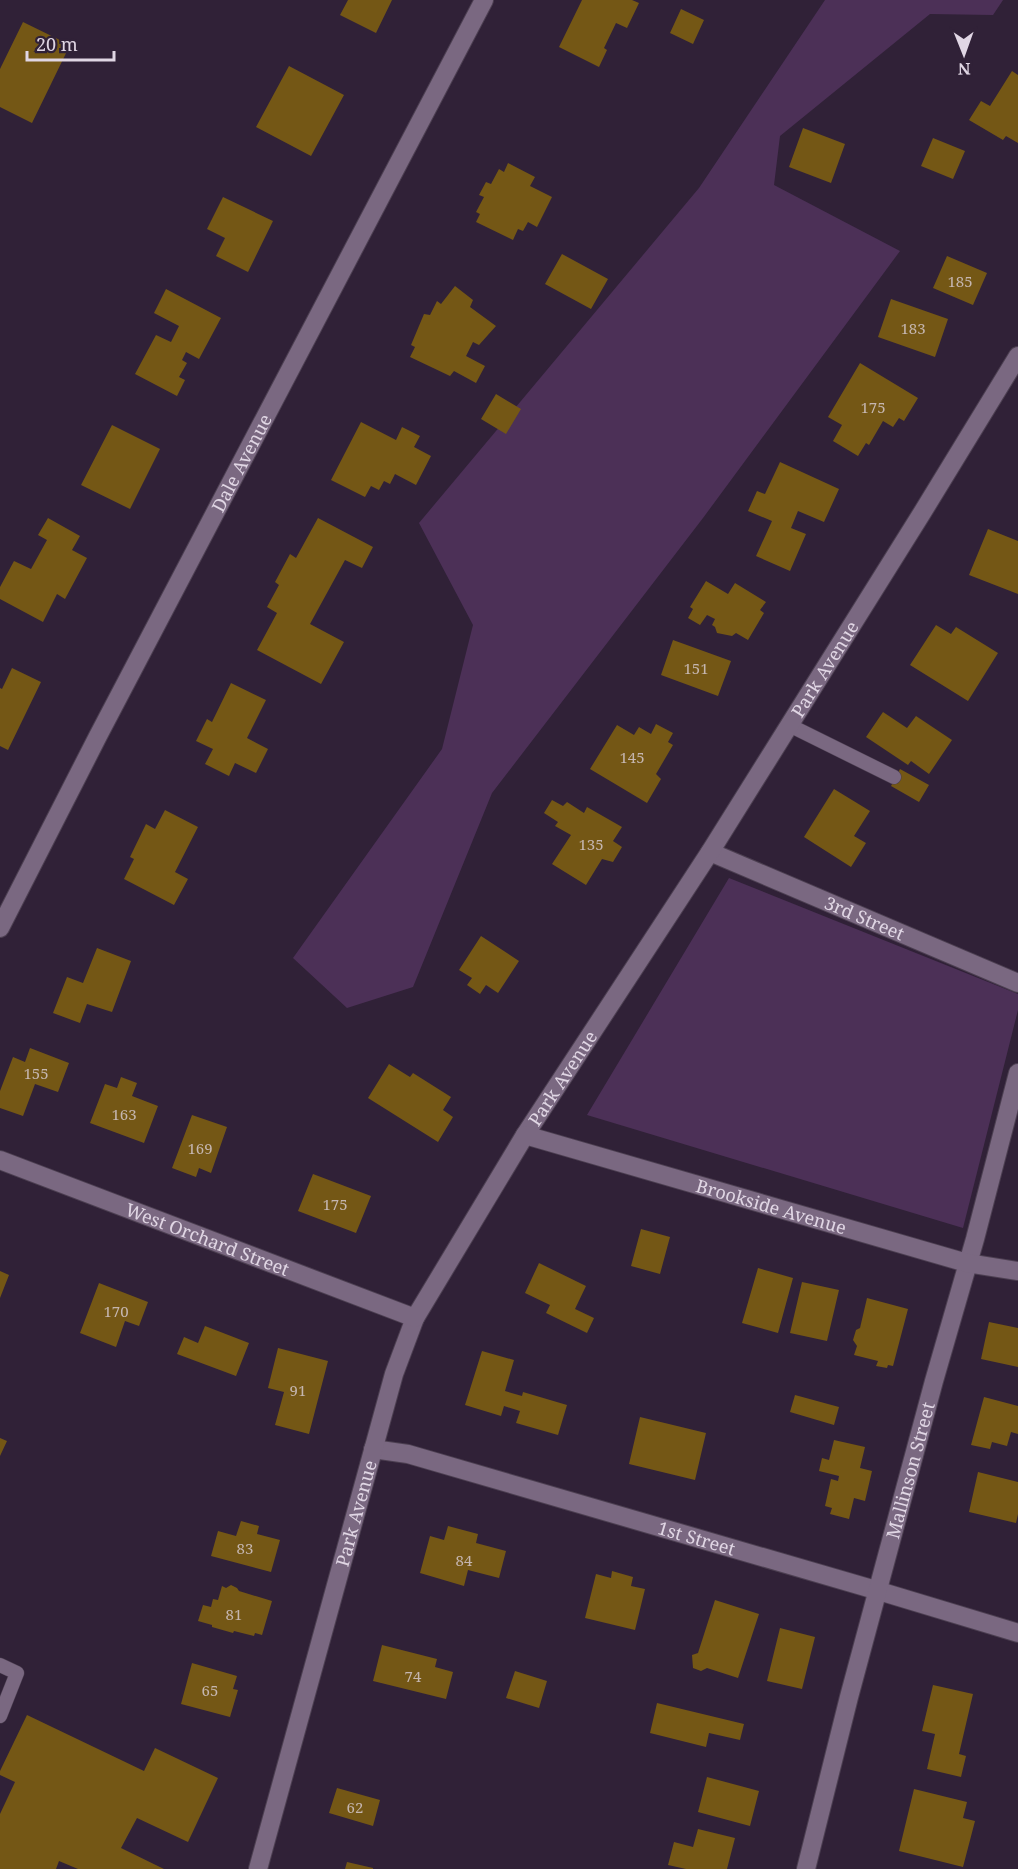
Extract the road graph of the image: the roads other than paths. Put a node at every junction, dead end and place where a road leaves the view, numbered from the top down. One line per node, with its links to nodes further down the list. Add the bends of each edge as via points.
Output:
1 (484, 0): 6 (street, Dale Avenue)
2 (1018, 356): 3 (street, Park Avenue)
3 (789, 724): 4 (lane); 5 (street, Park Avenue)
4 (894, 777)
5 (710, 852): 7 (street, 3rd Street); 9 (street, Park Avenue)
6 (0, 928)
7 (1018, 983)
8 (1018, 1073): 11 (street, Mallinson Street)
9 (525, 1135): 11 (street, Brookside Avenue); 13 (street, Park Avenue)
10 (0, 1160): 13 (street, West Orchard Street)
11 (967, 1263): 12 (street, Brookside Avenue); 15 (street, Mallinson Street)
12 (1018, 1271)
13 (415, 1318): 14 (street, Park Avenue)
14 (373, 1449): 15 (street, 1st Street, via 408,1454); 19 (street, Park Avenue)
15 (879, 1591): 16 (street, 1st Street); 20 (street, Mallinson Street)
16 (1018, 1633)
17 (0, 1665): 18 (lane, via 17,1673)
18 (0, 1716)
19 (258, 1869)
20 (806, 1869)

